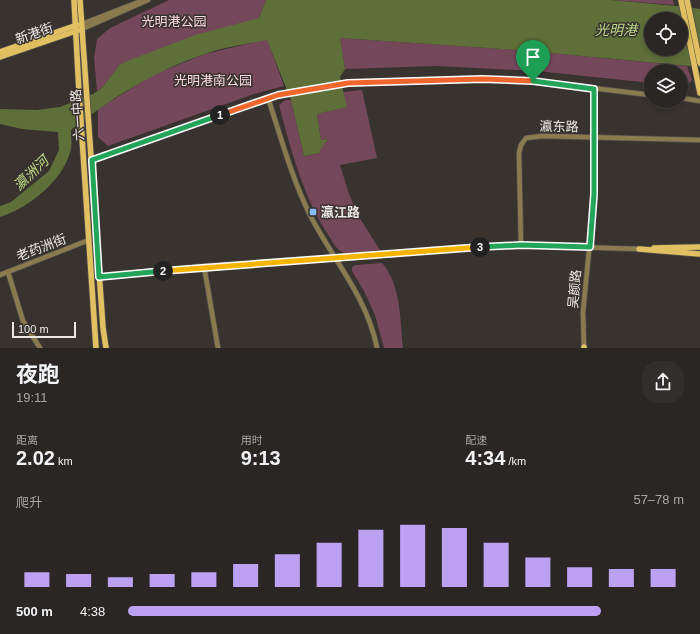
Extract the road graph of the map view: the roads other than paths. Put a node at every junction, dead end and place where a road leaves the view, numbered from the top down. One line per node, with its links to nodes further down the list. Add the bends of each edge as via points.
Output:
1 (74, 0): 7 (main road, 六一中路)
2 (80, 0): 7 (main road, 六一中路)
3 (144, 0): 7 (street)
4 (148, 0): 7 (street)
5 (687, 0): 6 (main road)
6 (684, 4): 10 (main road)
7 (79, 27): 8 (main road, 新港街); 9 (main road, 新港街); 19 (main road, 六一中路); 20 (main road, 六一中路, bridge, via 79,92)
8 (0, 52)
9 (0, 57)
10 (698, 65): 12 (main road)
11 (594, 89): 13 (street); 14 (street, via 498,79 376,81 329,85); 17 (street, 吴颜路)
12 (700, 93)
13 (644, 94)
14 (268, 98): 19 (street); 26 (street, via 298,189)
15 (688, 99): 16 (street)
16 (700, 100)
17 (594, 138): 18 (street, 瀛东路); 21 (street, 瀛东路, via 533,136 523,141 519,153); 22 (street, 吴颜路, via 594,200)
18 (700, 140)
19 (92, 160): 30 (main road, 六一中路)
20 (89, 240): 28 (street, 老药洲街); 32 (main road, 六一中路)
21 (521, 245): 22 (street); 26 (street)
22 (590, 247): 24 (street); 36 (street, 吴颜路, via 583,312)
23 (700, 247): 24 (main road)
24 (639, 248): 25 (main road)
25 (700, 254)
26 (336, 258): 27 (street); 35 (street, via 367,312)
27 (204, 266): 30 (street); 34 (street)
28 (8, 272): 29 (street, 老药洲街); 31 (street, via 23,321)
29 (0, 275)
30 (99, 277): 33 (main road, 六一中路)
31 (40, 348)
32 (96, 348)
33 (106, 348)
34 (218, 348)
35 (377, 348)
36 (584, 348)

